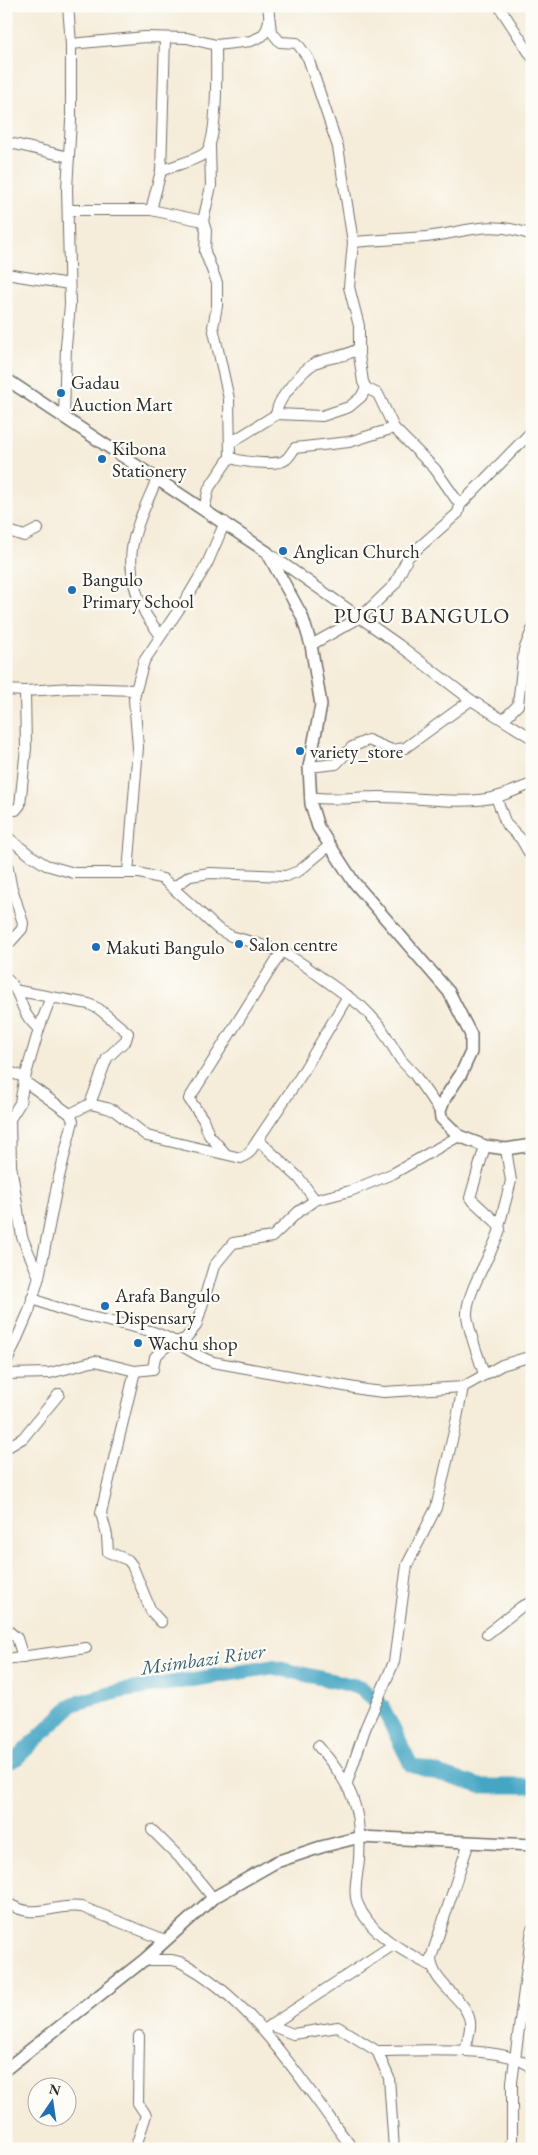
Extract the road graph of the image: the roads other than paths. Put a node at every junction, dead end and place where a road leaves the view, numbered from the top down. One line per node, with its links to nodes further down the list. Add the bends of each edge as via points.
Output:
1 (68, 6): 6 (street)
2 (268, 6): 4 (street)
3 (499, 6): 8 (street)
4 (269, 19): 7 (street, via 262,36 251,41); 17 (street, via 271,31 280,42 296,43 308,58 338,147)
5 (165, 38): 6 (street); 7 (street, via 187,38); 12 (street)
6 (71, 44): 11 (street)
7 (216, 45): 10 (street, via 216,114)
8 (532, 57)
9 (6, 142): 11 (street)
10 (210, 146): 12 (street, via 205,154); 15 (street, via 211,186)
11 (69, 156): 13 (street)
12 (161, 171): 14 (street)
13 (68, 210): 14 (street); 19 (street)
14 (151, 210): 15 (street)
15 (203, 221): 27 (street, via 205,252 217,283 213,327 230,399)
16 (532, 235): 17 (street, via 511,228 489,226 426,236)
17 (353, 242): 20 (street, via 349,287 359,326)
18 (6, 274): 19 (street)
19 (69, 284): 24 (street)
20 (359, 348): 22 (street); 23 (street, via 313,365 296,380 278,404)
21 (6, 379): 24 (street)
22 (366, 388): 23 (street, via 355,403 330,415); 25 (street, via 378,394)
23 (276, 414): 27 (street)
24 (64, 416): 29 (street)
25 (394, 428): 28 (street, via 355,441 295,448 281,462 242,462); 30 (street, via 435,469)
26 (532, 431): 30 (street)
27 (230, 443): 28 (street)
28 (230, 457): 31 (street, via 209,488)
29 (157, 480): 31 (street); 38 (street, via 138,526 130,566 142,606)
30 (460, 506): 36 (street, via 458,513 408,557 395,584)
31 (204, 509): 32 (street)
32 (225, 522): 35 (street); 38 (street, via 207,564)
33 (38, 529): 34 (street, via 24,536)
34 (6, 530)
35 (267, 552): 36 (street); 39 (street, via 302,616)
36 (361, 617): 39 (street); 43 (street)
37 (532, 630): 44 (street, via 524,650 518,705)
38 (160, 635): 41 (street, via 144,661)
39 (311, 645): 46 (street, via 322,706)
40 (6, 690): 42 (street)
41 (136, 690): 42 (street, via 72,688); 55 (street, via 138,747)
42 (25, 691): 50 (street, via 26,748 20,805 16,810)
43 (471, 700): 44 (street); 46 (street, via 405,748 392,750 368,740 352,747 336,764)
44 (504, 719): 45 (street)
45 (532, 738)
46 (310, 767): 48 (street)
47 (532, 784): 49 (street)
48 (310, 797): 49 (street, via 329,801 374,797 446,800); 52 (street, via 318,827)
49 (496, 797): 54 (street, via 506,824 522,839)
50 (6, 810)
51 (6, 836): 55 (street, via 46,865 74,873)
52 (330, 845): 56 (street, via 299,871 286,876 210,873 190,876); 67 (street, via 353,881 449,992 470,1030 471,1052)
53 (6, 858): 57 (street, via 23,923 22,929)
54 (532, 858)
55 (128, 873): 56 (street, via 150,874)
56 (174, 887): 58 (street, via 218,929)
57 (6, 947)
58 (282, 951): 61 (street); 74 (street, via 189,1099 203,1119 209,1135)
59 (6, 978): 60 (street)
60 (19, 991): 62 (street); 63 (street, via 26,1017)
61 (348, 996): 67 (street, via 380,1026); 70 (street)
62 (53, 999): 63 (street); 66 (street, via 89,1004 128,1033 126,1040 108,1058)
63 (39, 1029): 65 (street)
64 (6, 1071): 65 (street)
65 (24, 1079): 68 (street); 77 (street, via 20,1103 10,1119 11,1164 22,1237)
66 (90, 1104): 68 (street); 74 (street, via 115,1111 147,1136)
67 (440, 1111): 69 (street, via 441,1118)
68 (70, 1114): 77 (street, via 72,1129 58,1180)
69 (459, 1136): 72 (street); 75 (street, via 386,1176 350,1191)
70 (258, 1140): 74 (street, via 241,1158); 75 (street, via 292,1171)
71 (532, 1145): 73 (street)
72 (484, 1146): 73 (street); 76 (street, via 470,1198)
73 (506, 1149): 76 (street, via 510,1181)
74 (226, 1153)
75 (315, 1200): 79 (street, via 272,1237 238,1242 228,1248 211,1273 199,1320 188,1336)
76 (499, 1226): 84 (street, via 468,1308)
77 (39, 1277): 78 (street)
78 (32, 1298): 79 (street, via 67,1311); 81 (street)
79 (177, 1341): 82 (street, via 155,1357 153,1370); 85 (street, via 196,1356 219,1363 366,1390 384,1392)
80 (532, 1356): 84 (street, via 516,1359)
81 (6, 1364)
82 (135, 1371): 83 (street, via 95,1361 50,1373); 89 (street, via 101,1512 108,1552 132,1565 152,1611)
83 (6, 1374)
84 (484, 1375): 85 (street)
85 (462, 1387): 96 (street, via 436,1508 406,1564 394,1662 362,1736)
86 (59, 1394): 87 (street, via 24,1438)
87 (6, 1448)
88 (532, 1602): 91 (street)
89 (161, 1622)
90 (6, 1629): 93 (street, via 17,1638)
91 (486, 1634)
92 (86, 1648): 93 (street)
93 (23, 1657): 94 (street)
94 (6, 1660)
95 (318, 1746): 96 (street)
96 (347, 1783): 98 (street, via 355,1803)
97 (152, 1830): 101 (street, via 185,1863)
98 (360, 1837): 99 (street); 101 (street, via 276,1862); 105 (street, via 356,1900 361,1911)
99 (469, 1842): 100 (street); 107 (street, via 432,1950)
100 (532, 1845)
101 (213, 1898): 104 (street)
102 (6, 1902): 104 (street, via 29,1913 82,1907)
103 (532, 1929): 112 (street)
104 (165, 1940): 106 (street)
105 (393, 1946): 107 (street); 108 (street)
106 (144, 1960): 108 (street, via 172,1960 190,1967); 113 (street)
107 (431, 1966): 110 (street, via 467,2015 469,2030)
108 (267, 2028): 111 (street, via 293,2034 338,2027); 116 (street)
109 (140, 2036): 115 (street, via 138,2099 146,2115)
110 (465, 2050): 111 (street); 112 (street)
111 (377, 2051): 117 (street, via 389,2078)
112 (515, 2059): 114 (street, via 525,2062); 118 (street, via 512,2140)
113 (6, 2069)
114 (532, 2070)
115 (135, 2149)
116 (353, 2149)
117 (394, 2149)
118 (508, 2149)

